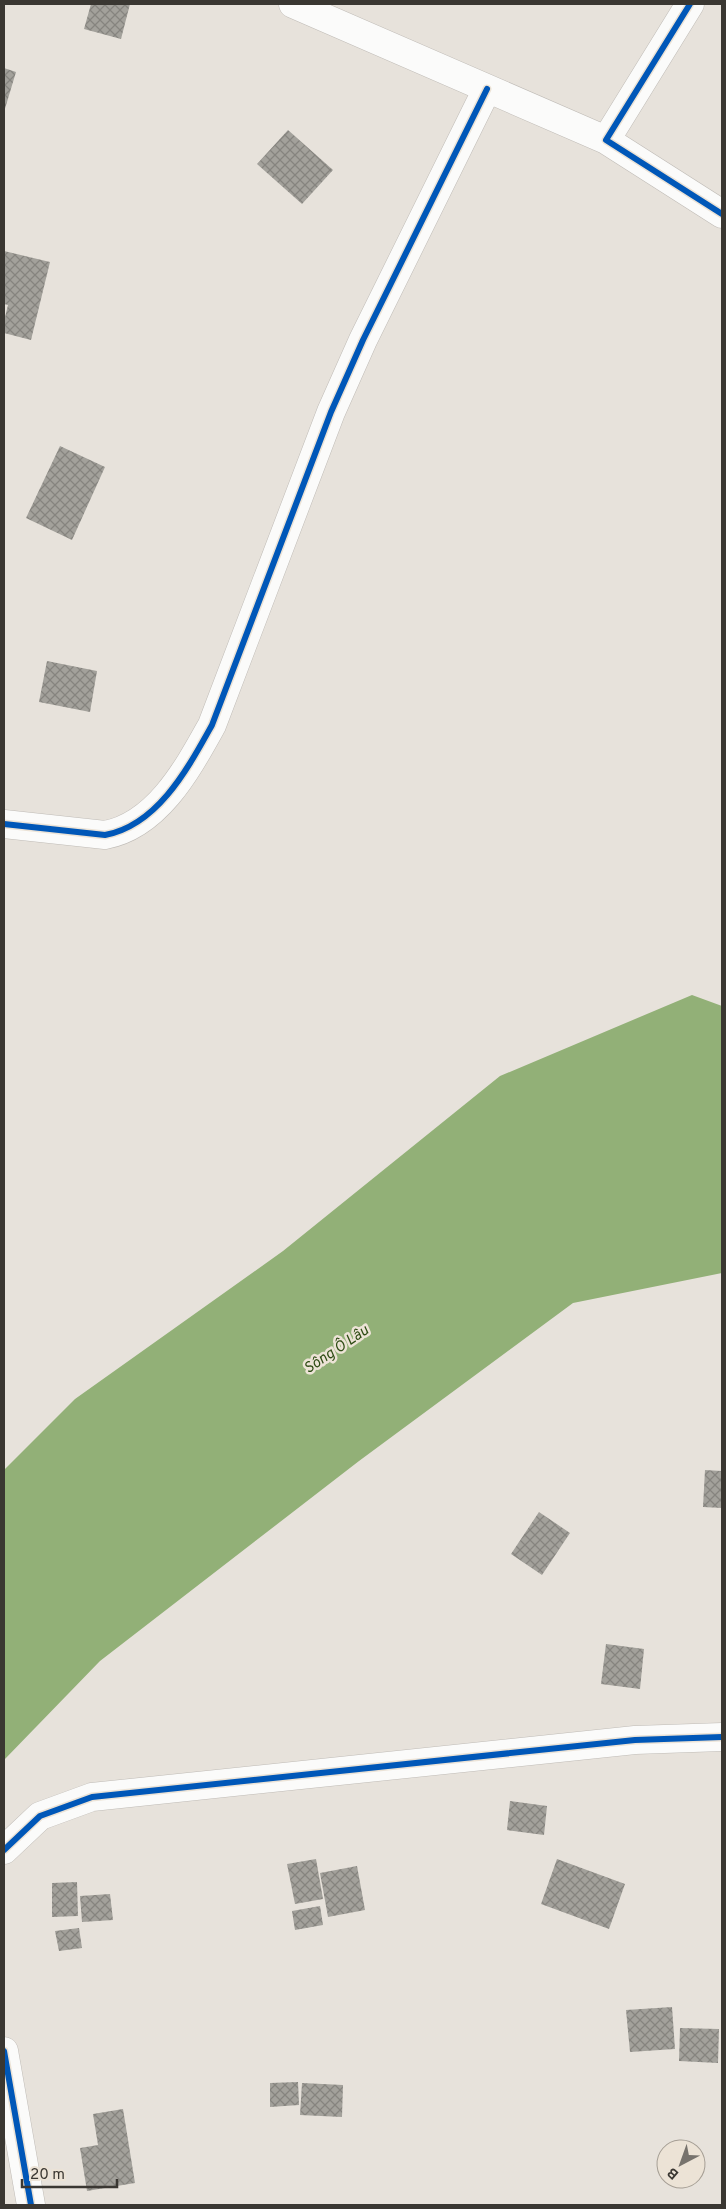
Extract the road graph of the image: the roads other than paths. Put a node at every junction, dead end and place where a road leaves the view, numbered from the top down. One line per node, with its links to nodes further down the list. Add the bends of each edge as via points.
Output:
1 (293, 4): 3 (street)
2 (690, 4): 4 (street)
3 (487, 89): 4 (street); 6 (street, via 331,412 212,725 197,752 166,796 148,815 121,832 105,835)
4 (606, 140): 5 (street)
5 (722, 214)
6 (4, 824)
7 (722, 1737): 8 (street, via 635,1740 92,1797 40,1816)
8 (4, 1850)
9 (4, 2051): 10 (street)
10 (31, 2205)

